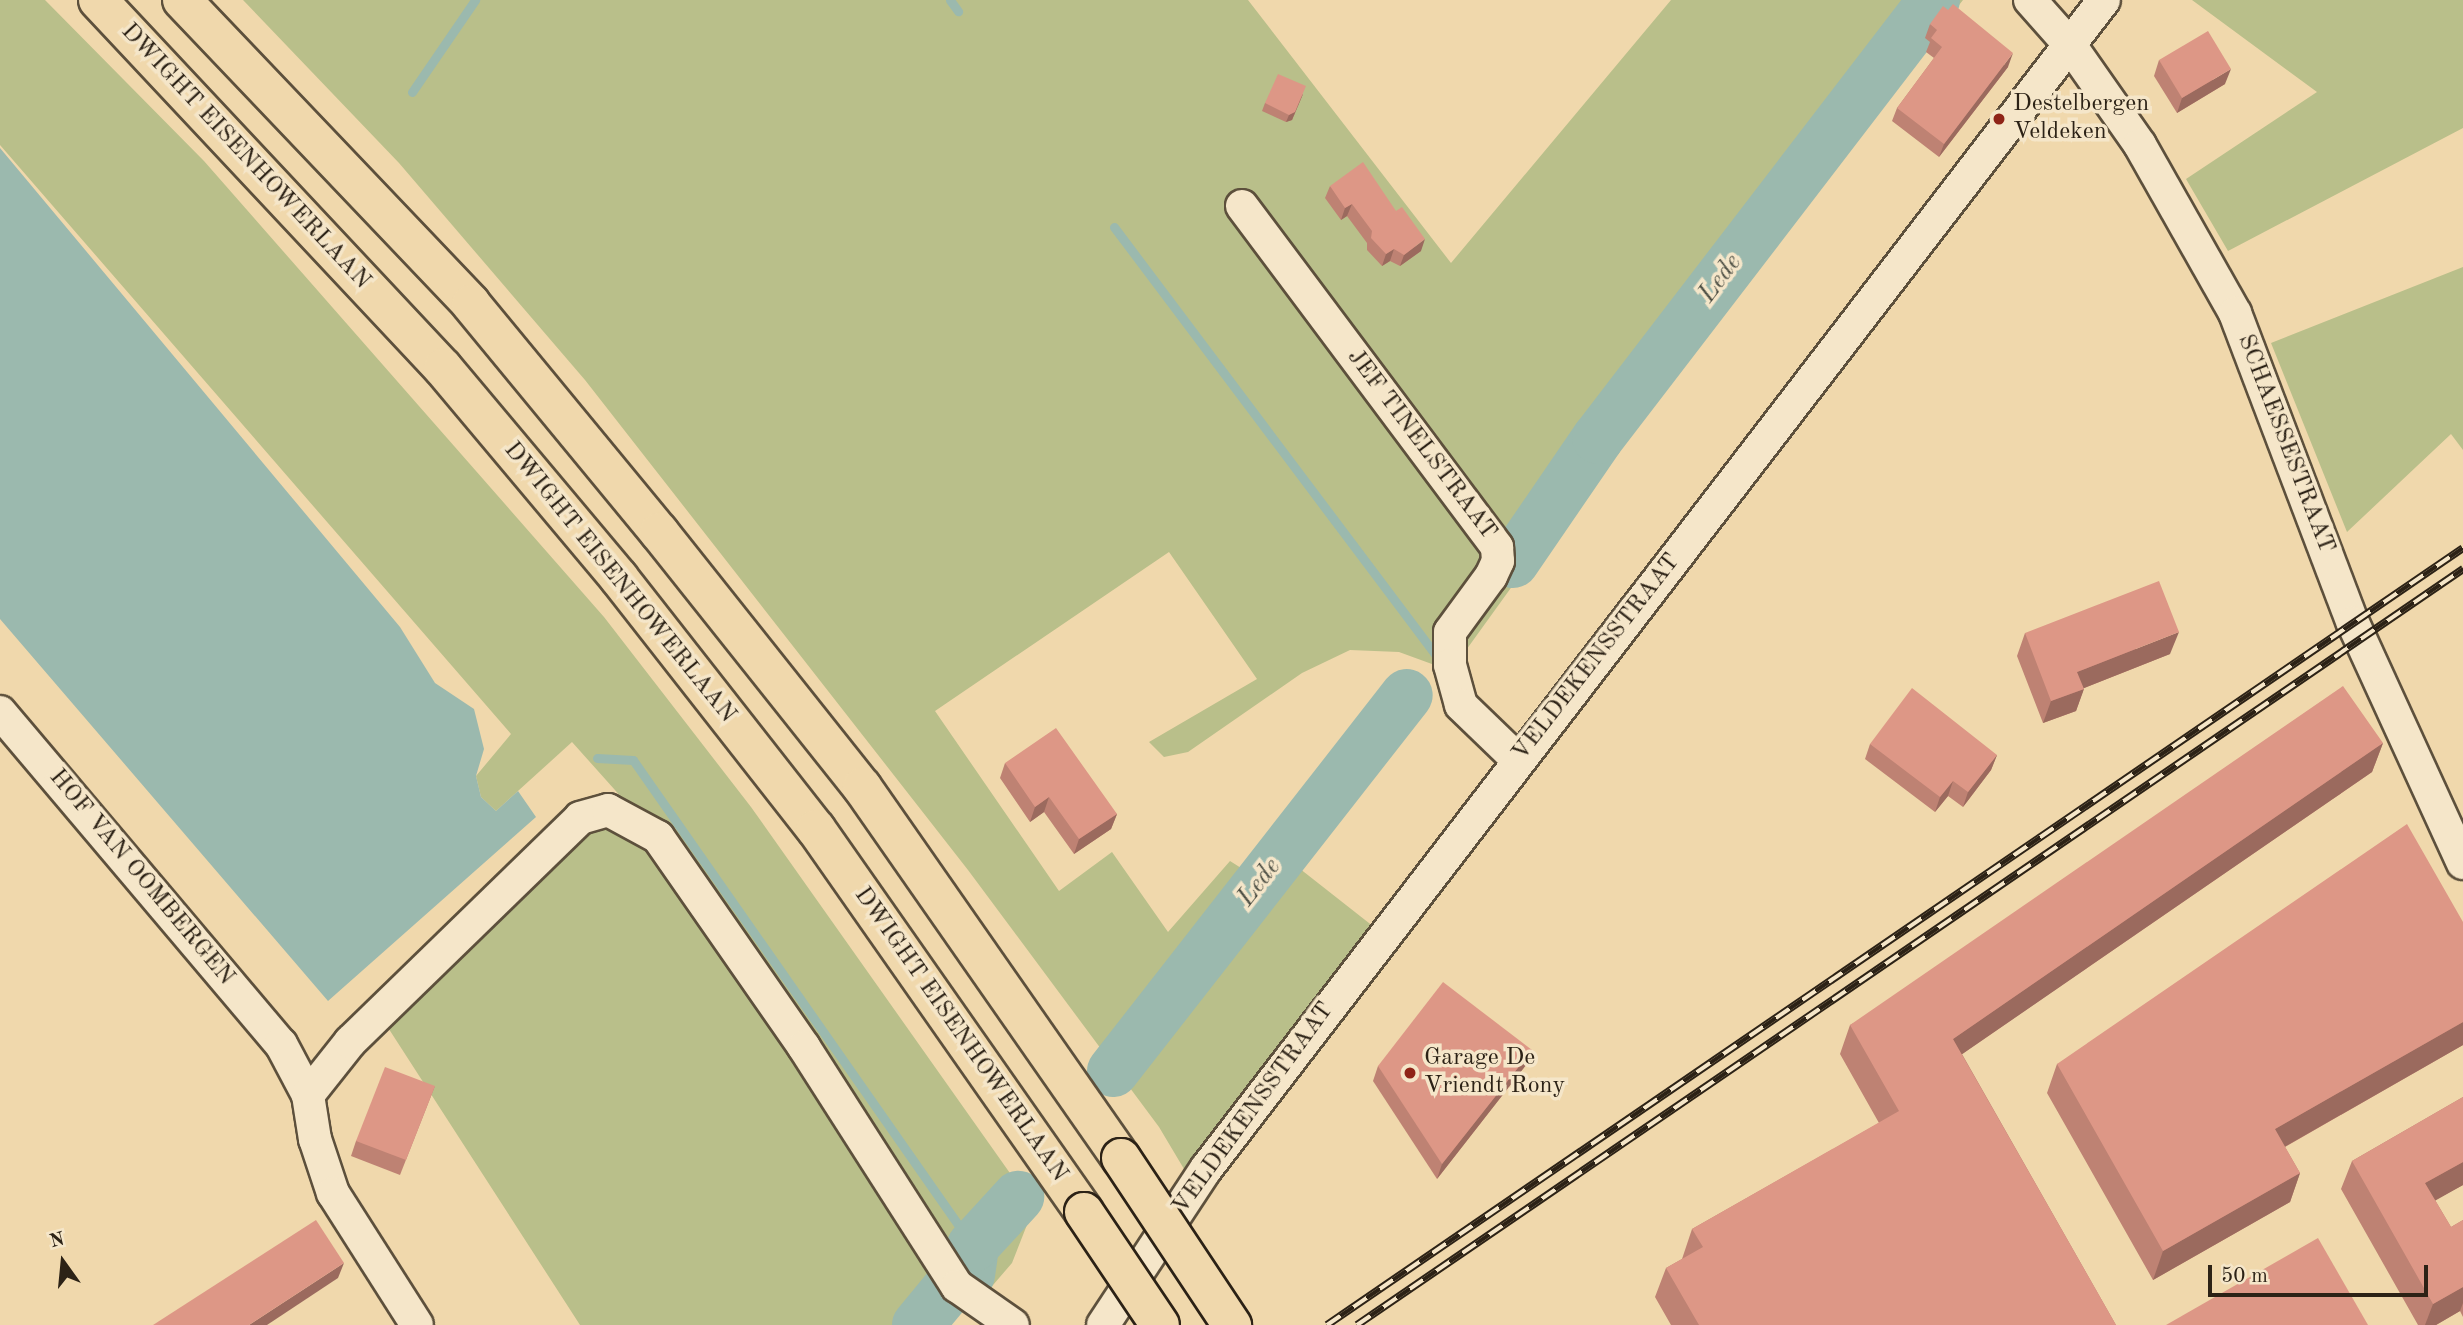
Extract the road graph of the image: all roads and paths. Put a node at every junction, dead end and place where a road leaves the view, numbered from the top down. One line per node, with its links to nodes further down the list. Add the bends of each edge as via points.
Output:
1 (97, 0): 14 (highway, DWIGHT EISENHOWERLAAN, bridge, via 443,368 619,578 816,829)
2 (182, 0): 15 (highway, bridge, via 471,304 862,787)
3 (2030, 0): 5 (street, SCHAESSESTRAAT)
4 (2104, 0): 5 (street, VELDEKENSSTRAAT)
5 (2070, 45): 8 (street, VELDEKENSSTRAAT); 9 (street, SCHAESSESTRAAT, via 2140,145 2235,313 2357,631)
6 (1242, 206): 8 (street, JEF TINELSTRAAT, via 1497,547 1498,561 1491,576 1450,632 1450,665 1461,705)
7 (0, 712): 10 (street, HOF VAN OOMBERGEN, via 281,1044)
8 (1518, 760): 13 (street, VELDEKENSSTRAAT, via 1206,1169)
9 (2463, 863)
10 (308, 1095): 11 (street, HOF VAN OOMBERGEN, via 315,1139 333,1193); 12 (street, via 350,1042 580,818 608,810 658,837 804,1047 957,1286)
11 (417, 1325)
12 (1013, 1325)
13 (1103, 1325)
14 (1160, 1325)
15 (1232, 1325)

